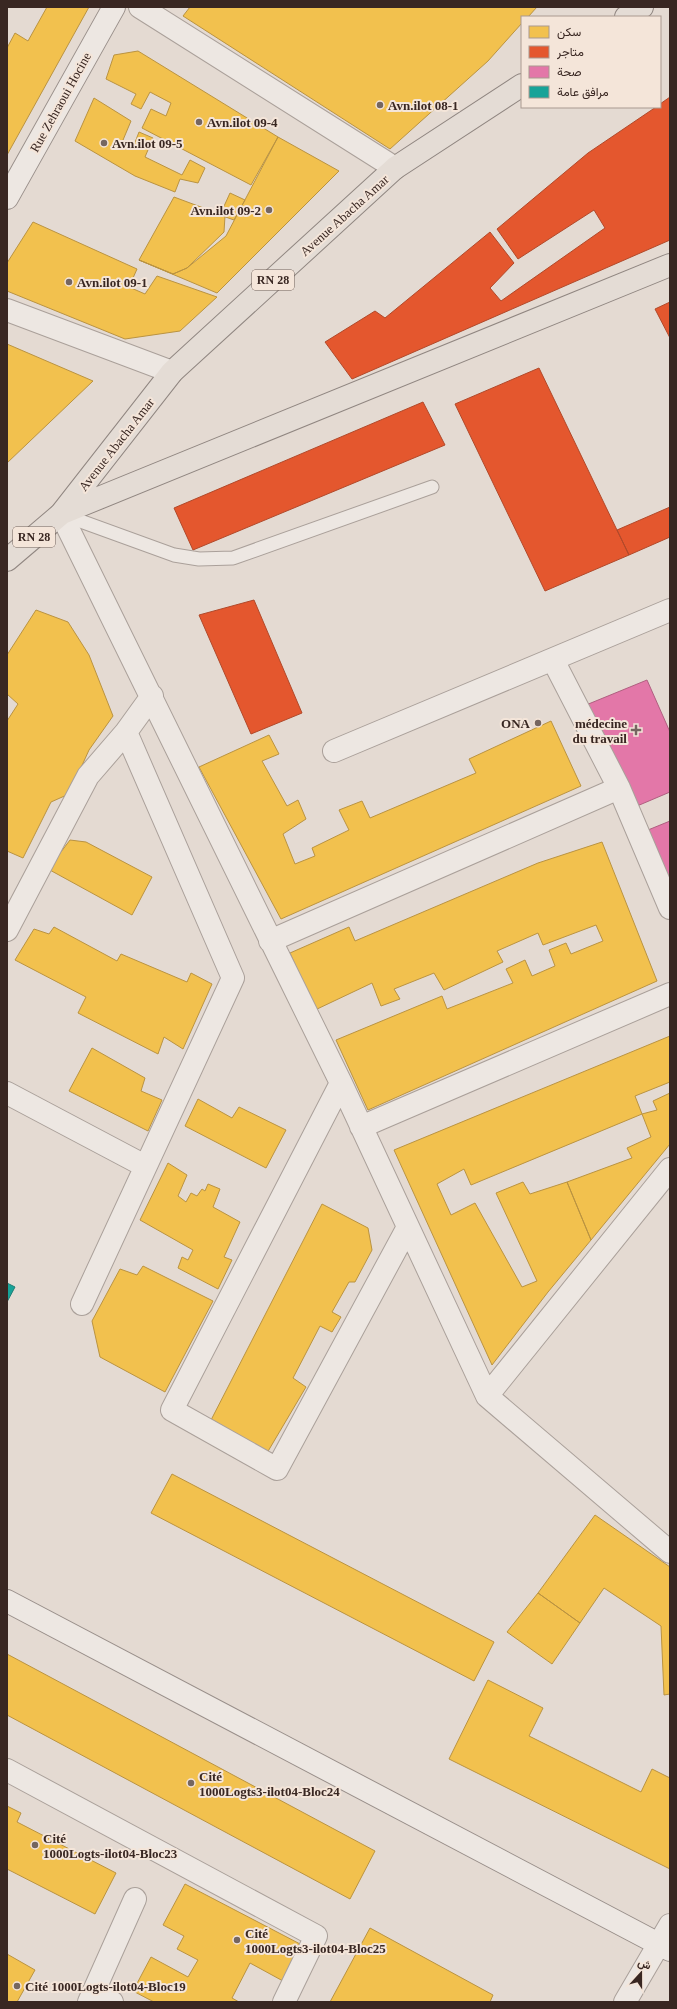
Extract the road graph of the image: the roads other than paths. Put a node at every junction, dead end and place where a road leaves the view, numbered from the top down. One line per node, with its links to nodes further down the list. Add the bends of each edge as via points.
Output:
1 (114, 7): 7 (street, Rue Zehraoui Hocine)
2 (140, 7): 6 (street)
3 (642, 7): 4 (main road)
4 (628, 16)
5 (521, 86): 6 (main road, Avenue Abacha Amar / RN 28)
6 (395, 168): 10 (main road, Avenue Abacha Amar / RN 28)
7 (7, 198)
8 (670, 265): 12 (main road)
9 (7, 310): 10 (street)
10 (172, 372): 12 (main road, Avenue Abacha Amar / RN 28)
11 (432, 487): 12 (lane, via 233,558 199,559 174,555)
12 (61, 514): 13 (main road, Avenue Abacha Amar / RN 28); 16 (street)
13 (7, 560)
14 (670, 610): 15 (street)
15 (553, 660): 18 (street); 19 (street)
16 (152, 696): 17 (street); 22 (street)
17 (126, 732): 21 (street, via 88,776); 27 (street, via 233,978)
18 (334, 751)
19 (619, 788): 20 (street); 22 (street)
20 (670, 908)
21 (7, 930)
22 (270, 941): 24 (street)
23 (670, 994): 26 (street)
24 (341, 1083): 26 (street); 29 (street, via 172,1410 277,1469)
25 (7, 1093): 27 (street)
26 (361, 1127): 29 (street)
27 (145, 1166): 30 (street)
28 (670, 1169): 31 (street)
29 (408, 1227): 31 (street)
30 (82, 1304)
31 (487, 1396): 32 (street)
32 (670, 1552)
33 (7, 1601): 37 (street)
34 (7, 1770): 39 (street, via 316,1936)
35 (135, 1899): 38 (street)
36 (670, 1925): 37 (street)
37 (664, 1946): 40 (street)
38 (98, 1999)
39 (284, 2002)
40 (625, 2002)

